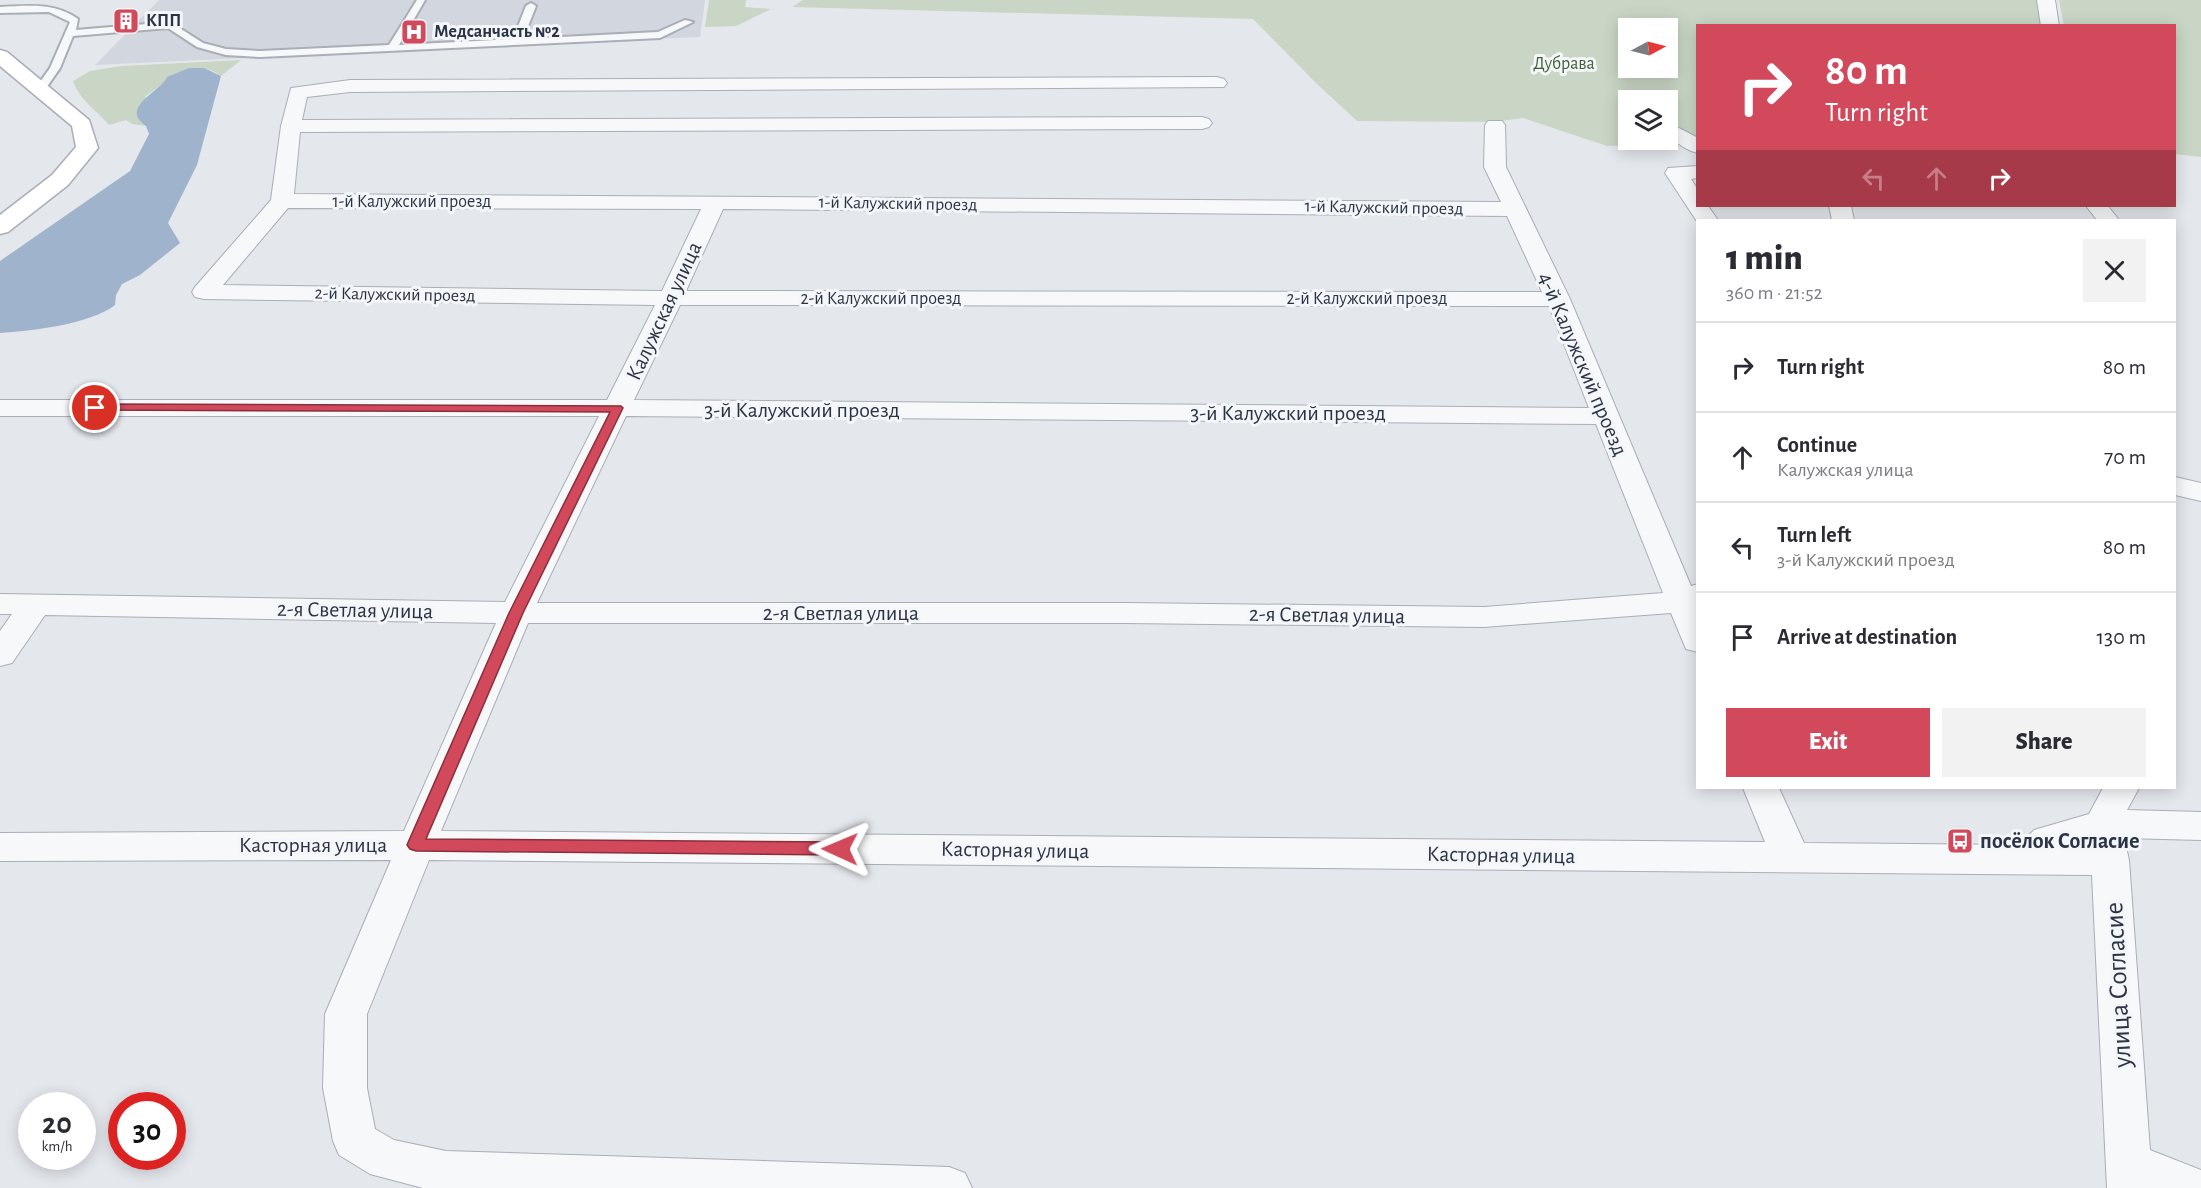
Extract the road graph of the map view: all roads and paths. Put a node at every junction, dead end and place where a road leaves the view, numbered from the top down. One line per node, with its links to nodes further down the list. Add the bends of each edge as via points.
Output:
1 (421, 0): 9 (lane)
2 (2046, 0): 6 (street)
3 (531, 6): 8 (lane)
4 (0, 10): 7 (lane, via 53,8 75,21)
5 (688, 22): 8 (lane, via 660,35)
6 (2050, 24)
7 (71, 33): 9 (lane, via 170,25 200,45 226,52 260,54); 12 (lane, via 55,69)
8 (517, 42): 9 (lane)
9 (393, 47)
10 (0, 57): 12 (street)
11 (1217, 83): 14 (street, via 350,86 298,92)
12 (40, 89): 25 (street, via 82,124 87,148 60,180)
13 (1202, 123): 14 (street)
14 (291, 126): 19 (street)
15 (1495, 126): 23 (street, 4-й Калужский проезд, via 1494,167)
16 (1679, 134): 17 (street)
17 (1696, 146)
18 (1696, 172): 21 (street, via 1676,173)
19 (282, 201): 20 (street, 1-й Калужский проезд); 26 (street, 2-й Калужский проезд, via 204,292)
20 (715, 202): 23 (street, 1-й Калужский проезд); 26 (street, Калужская улица)
21 (1696, 203)
22 (2098, 207): 24 (street)
23 (1515, 209): 27 (street, 4-й Калужский проезд)
24 (2107, 219)
25 (0, 226)
26 (671, 298): 27 (street, 2-й Калужский проезд); 29 (street, Калужская улица)
27 (1558, 299): 30 (street, 4-й Калужский проезд)
28 (0, 408): 29 (street, 3-й Калужский проезд)
29 (617, 408): 30 (street, 3-й Калужский проезд); 36 (street, Калужская улица)
30 (1604, 416): 33 (street, 4-й Калужский проезд)
31 (2176, 486): 32 (street)
32 (2201, 492)
33 (1689, 598): 36 (street, 2-я Светлая улица, via 1484,617); 37 (street, 4-й Калужский проезд)
34 (0, 604): 35 (street, 2-я Светлая улица)
35 (36, 605): 36 (street, 2-я Светлая улица); 38 (street)
36 (516, 613): 43 (street, Калужская улица)
37 (1696, 631)
38 (0, 656)
39 (1761, 789): 45 (street)
40 (2121, 789): 42 (street, улица Согласие)
41 (2201, 826): 42 (street, Касторная улица)
42 (2106, 842): 45 (street, Касторная улица, via 2030,859); 46 (street, улица Согласие)
43 (416, 845): 44 (street, Касторная улица); 45 (street, Касторная улица); 47 (street, Калужская улица, via 346,1014 345,1088 355,1141 386,1160 446,1172)
44 (0, 847)
45 (1794, 858)
46 (2129, 1175): 48 (street)
47 (949, 1188)
48 (2193, 1188)

